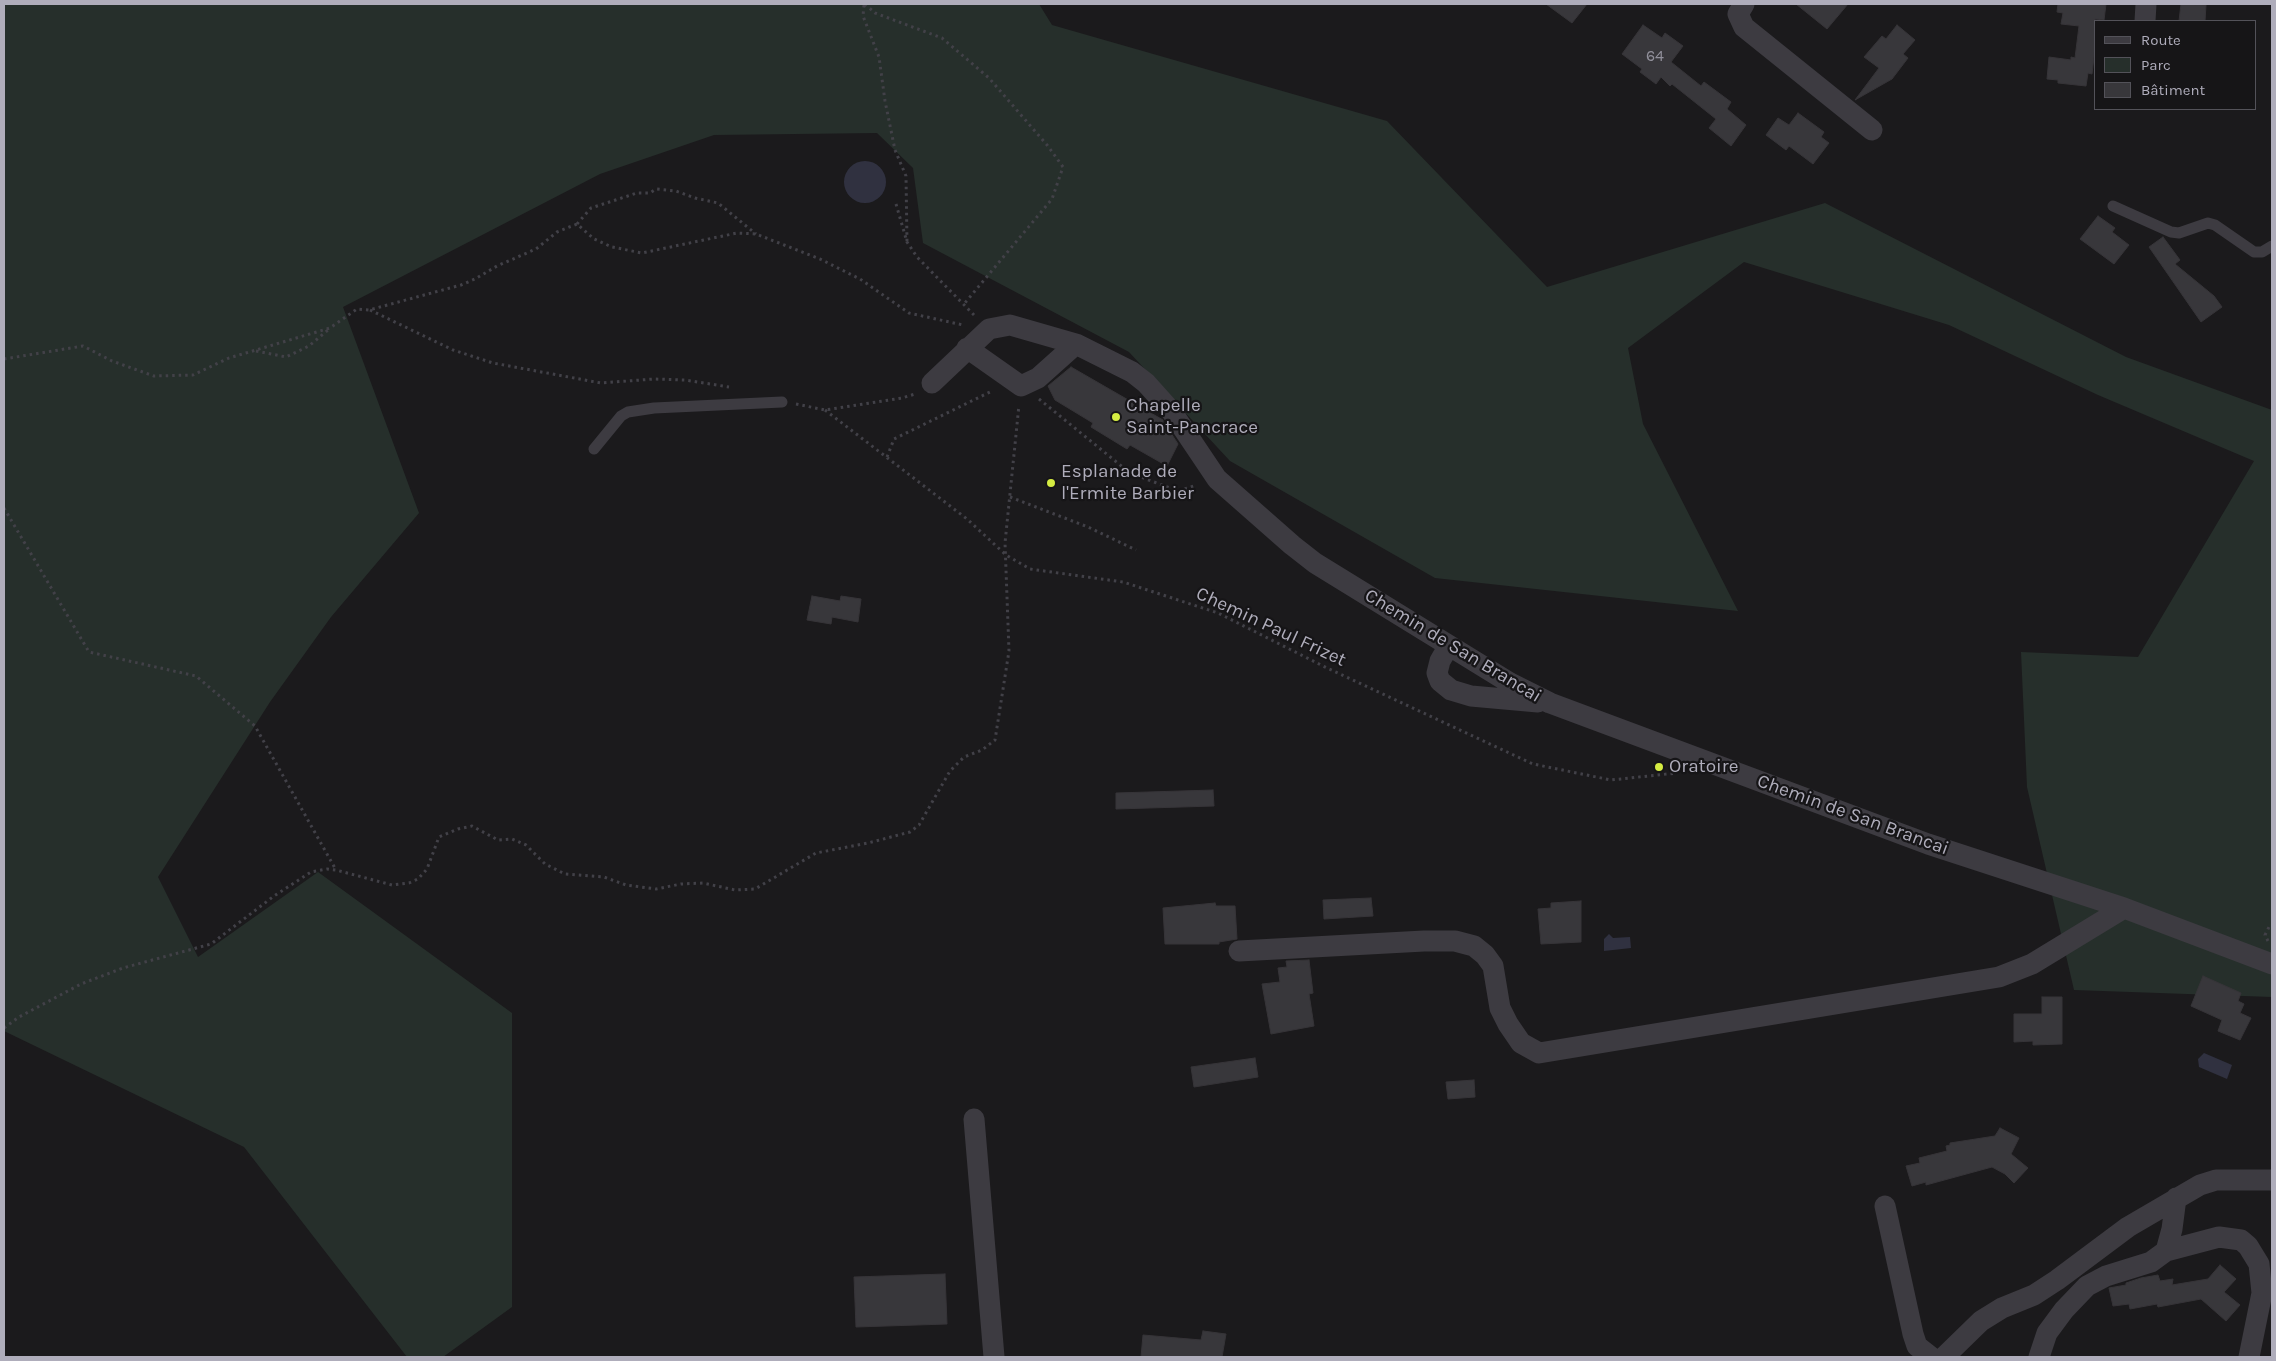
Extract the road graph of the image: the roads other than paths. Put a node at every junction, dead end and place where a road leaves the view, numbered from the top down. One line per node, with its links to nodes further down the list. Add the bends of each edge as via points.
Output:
1 (1744, 4): 4 (street, via 1738,14 1744,27)
2 (2146, 4): 3 (street)
3 (2145, 20)
4 (1872, 130)
5 (2113, 206): 6 (lane, via 2171,232 2179,233 2208,223 2254,252 2262,252)
6 (2272, 246)
7 (1076, 344): 8 (street, Chemin de San Brancai, via 1010,325 989,329); 8 (street, via 1038,378 1017,383); 12 (street, Chemin de San Brancai, via 1132,372 1155,391 1217,479 1315,563)
8 (967, 348): 9 (street)
9 (932, 383)
10 (782, 402): 11 (lane, via 628,412)
11 (594, 449)
12 (1448, 647): 13 (street, Chemin de San Brancai); 13 (street, via 1437,673 1440,681 1451,690 1471,696)
13 (1550, 703): 14 (street, Chemin de San Brancai, via 1928,844)
14 (2124, 908): 15 (street, via 2032,964 1999,977 1539,1053 1521,1043 1508,1024 1500,1008 1493,966 1474,946 1455,941); 16 (street, Chemin de San Brancai)
15 (1239, 951)
16 (2272, 964)
17 (974, 1119): 22 (street)
18 (2272, 1180): 19 (street, via 2216,1180 2200,1184)
19 (2176, 1198): 21 (street); 24 (street, via 2128,1227 2034,1295 1981,1321)
20 (1885, 1206): 23 (street, via 1913,1334 1917,1346)
21 (2166, 1251): 25 (street, via 2151,1262 2106,1276 2087,1286 2047,1333); 26 (street, via 2219,1237 2240,1240 2248,1246 2259,1264 2262,1293)
22 (998, 1356)
23 (1931, 1357)
24 (1944, 1357)
25 (2039, 1357)
26 (2248, 1357)

